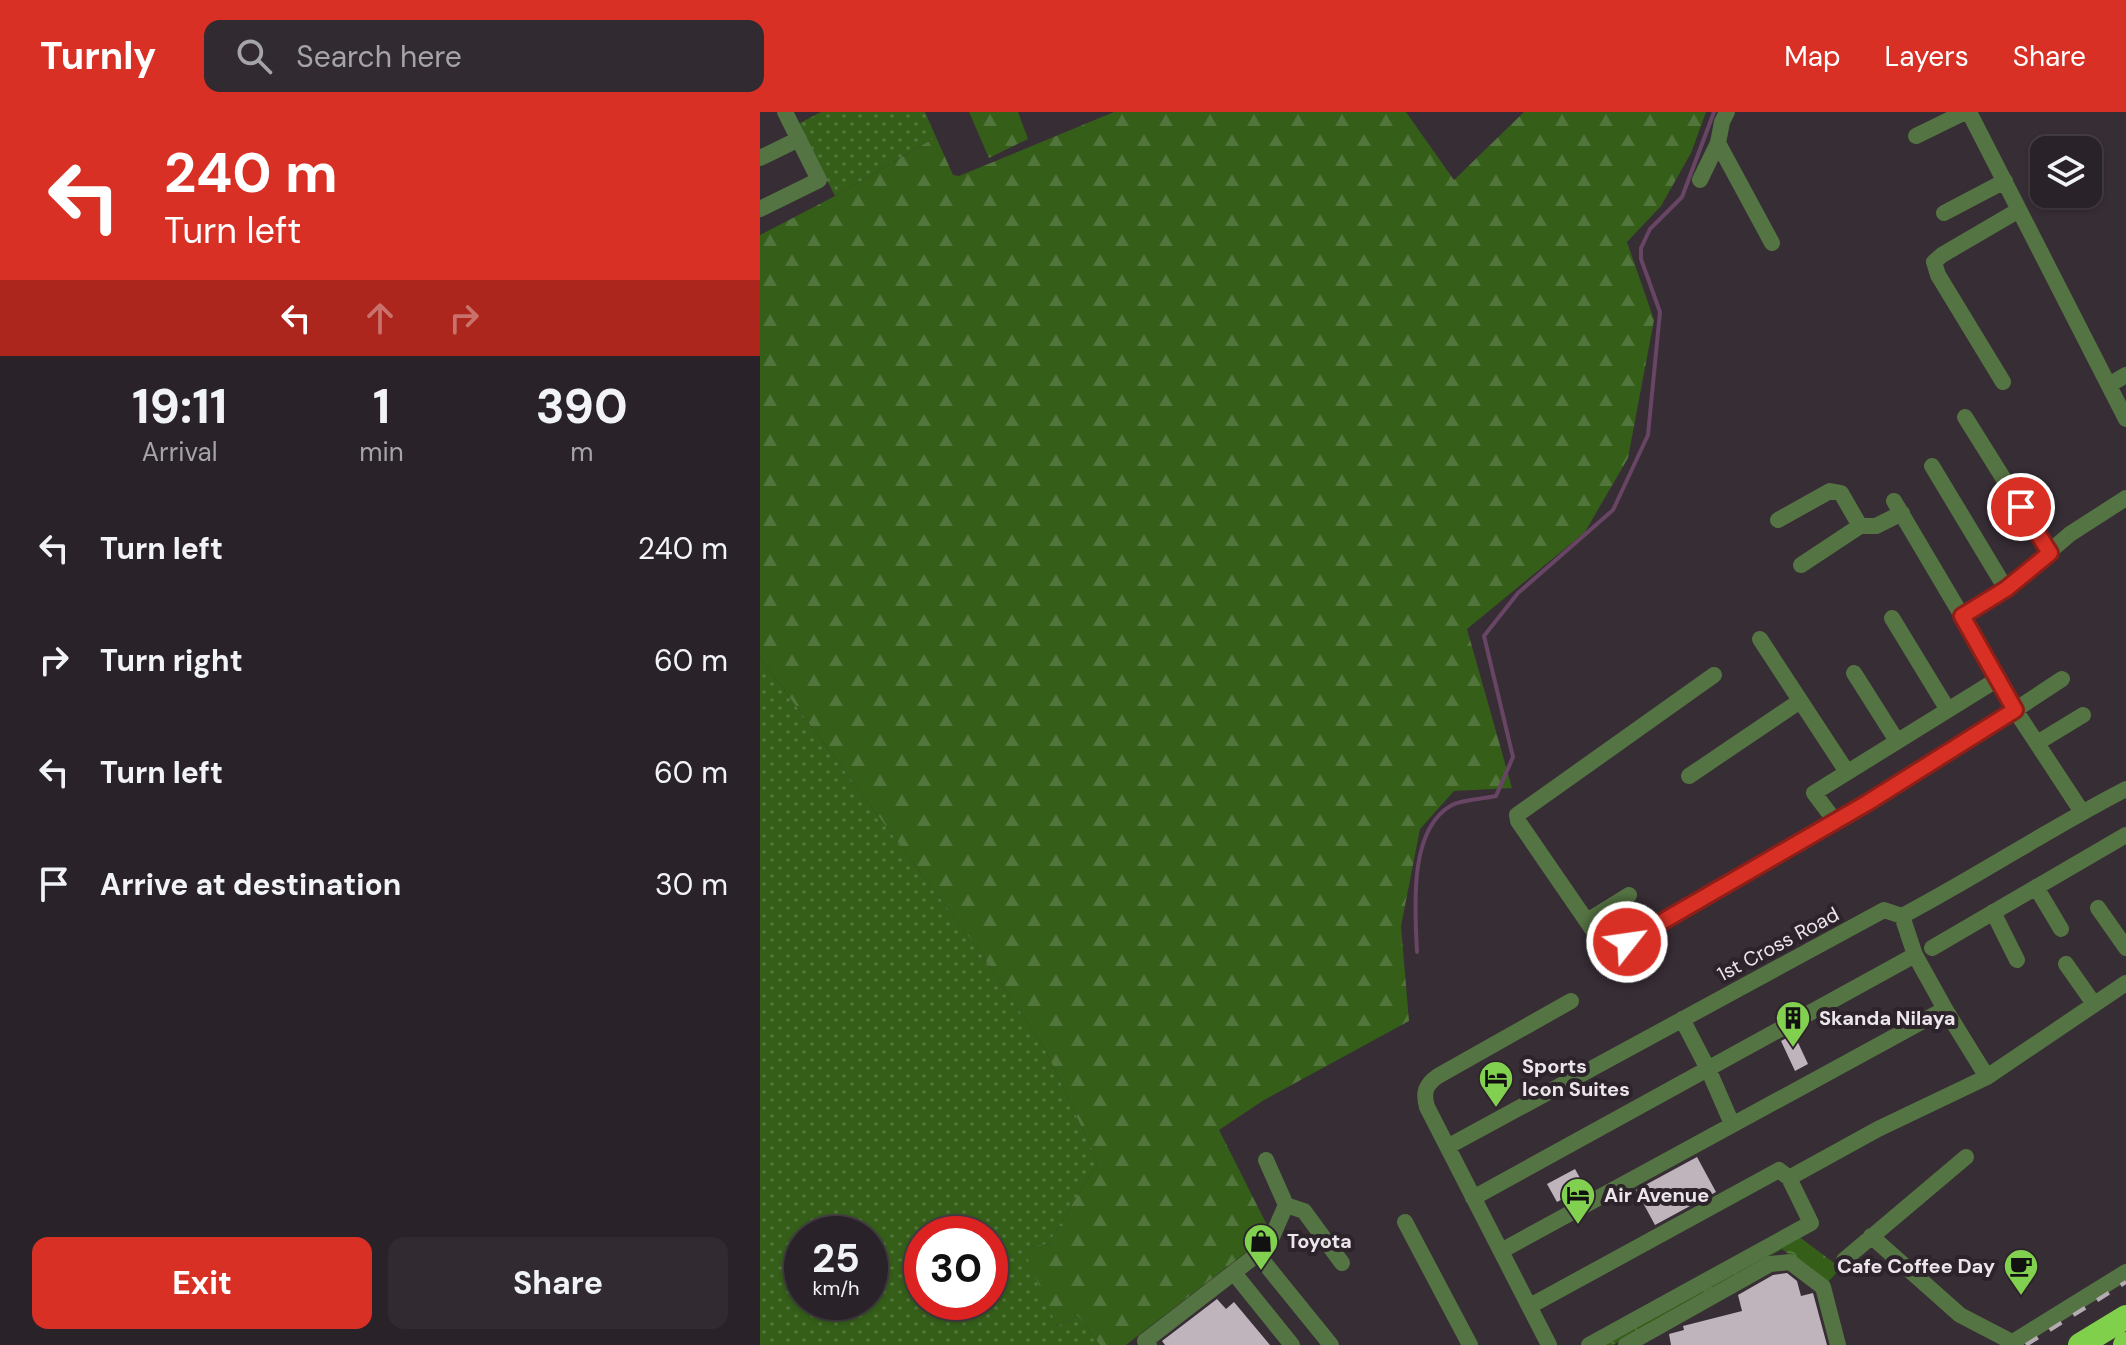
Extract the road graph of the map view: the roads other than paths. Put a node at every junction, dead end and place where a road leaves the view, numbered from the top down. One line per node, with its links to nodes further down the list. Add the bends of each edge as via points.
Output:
1 (785, 112): 5 (street)
2 (1727, 112): 6 (street)
3 (1967, 112): 4 (street); 9 (street)
4 (1916, 136)
5 (799, 139): 7 (street); 10 (street, via 819,180)
6 (1718, 143): 8 (street); 13 (street)
7 (760, 158)
8 (1700, 180)
9 (2005, 181): 11 (street); 12 (street)
10 (760, 209)
11 (2019, 210): 15 (street, via 1934,262); 16 (street)
12 (1944, 213)
13 (1772, 243)
14 (2126, 375): 16 (street)
15 (2003, 382)
16 (2109, 385): 18 (street)
17 (1965, 417): 23 (street)
18 (2126, 419)
19 (1932, 466): 25 (street)
20 (2126, 498): 23 (street)
21 (1778, 520): 22 (street, via 1836,490)
22 (1860, 526): 24 (street); 26 (street, via 1876,526 1898,507)
23 (2050, 553): 25 (street)
24 (1801, 565)
25 (2006, 589): 26 (street)
26 (1962, 616): 31 (street)
27 (1892, 618): 34 (street)
28 (1760, 639): 33 (street)
29 (1854, 673): 37 (street)
30 (1714, 675): 50 (street, via 1517,815)
31 (1998, 679): 34 (street); 35 (street)
32 (2062, 679): 35 (street)
33 (1800, 701): 39 (street); 40 (street)
34 (1948, 710): 37 (street)
35 (2015, 710): 38 (street); 43 (street)
36 (2083, 715): 38 (street)
37 (1897, 741): 39 (street)
38 (2037, 743): 42 (street)
39 (1847, 772): 43 (street, via 1814,793)
40 (1689, 776)
41 (2126, 789): 42 (street, 1st Cross Road)
42 (2082, 812): 49 (street, 1st Cross Road)
43 (1835, 821): 50 (street, via 1617,946 1599,939)
44 (2126, 835): 45 (street)
45 (2036, 887): 48 (street); 51 (street)
46 (1629, 895): 50 (street)
47 (2098, 908): 53 (street)
48 (1993, 912): 52 (street); 55 (street)
49 (1902, 916): 54 (street); 61 (street, 1st Cross Road, via 1884,910)
50 (1587, 921)
51 (2061, 929)
52 (1932, 948)
53 (2126, 948)
54 (1915, 955): 60 (street); 62 (street)
55 (2017, 960)
56 (2066, 964): 59 (street)
57 (2126, 983): 59 (street)
58 (1571, 1001): 65 (street, via 1431,1081 1427,1107)
59 (2094, 1004): 63 (street)
60 (1945, 1009): 63 (street); 64 (street)
61 (1682, 1019): 62 (street); 65 (street, 1st Cross Road)
62 (1709, 1071): 64 (street); 69 (street)
63 (1987, 1077): 68 (street)
64 (1732, 1124): 73 (street)
65 (1449, 1146): 69 (street)
66 (1966, 1157): 72 (street)
67 (1266, 1160): 70 (street)
68 (1789, 1178): 79 (street, via 1779,1170); 87 (street, via 1811,1223)
69 (1473, 1198): 73 (street)
70 (1286, 1205): 74 (street, via 1268,1246); 76 (street, via 1304,1211)
71 (1405, 1222): 85 (street)
72 (1871, 1236): 75 (street); 81 (street, via 1960,1315)
73 (1501, 1251): 79 (street)
74 (1258, 1255): 78 (street); 84 (street)
75 (1844, 1260)
76 (1342, 1263)
77 (2126, 1272): 81 (street)
78 (1234, 1273): 82 (street, via 1145,1341); 83 (street)
79 (1530, 1306): 86 (street)
80 (2126, 1317): 90 (highway)
81 (2010, 1344)
82 (1149, 1345)
83 (1292, 1345)
84 (1331, 1345)
85 (1470, 1345)
86 (1549, 1345)
87 (1589, 1345)
88 (1626, 1345): 89 (street, via 1770,1264 1790,1262 1823,1287)
89 (1838, 1345)
90 (2080, 1345)

